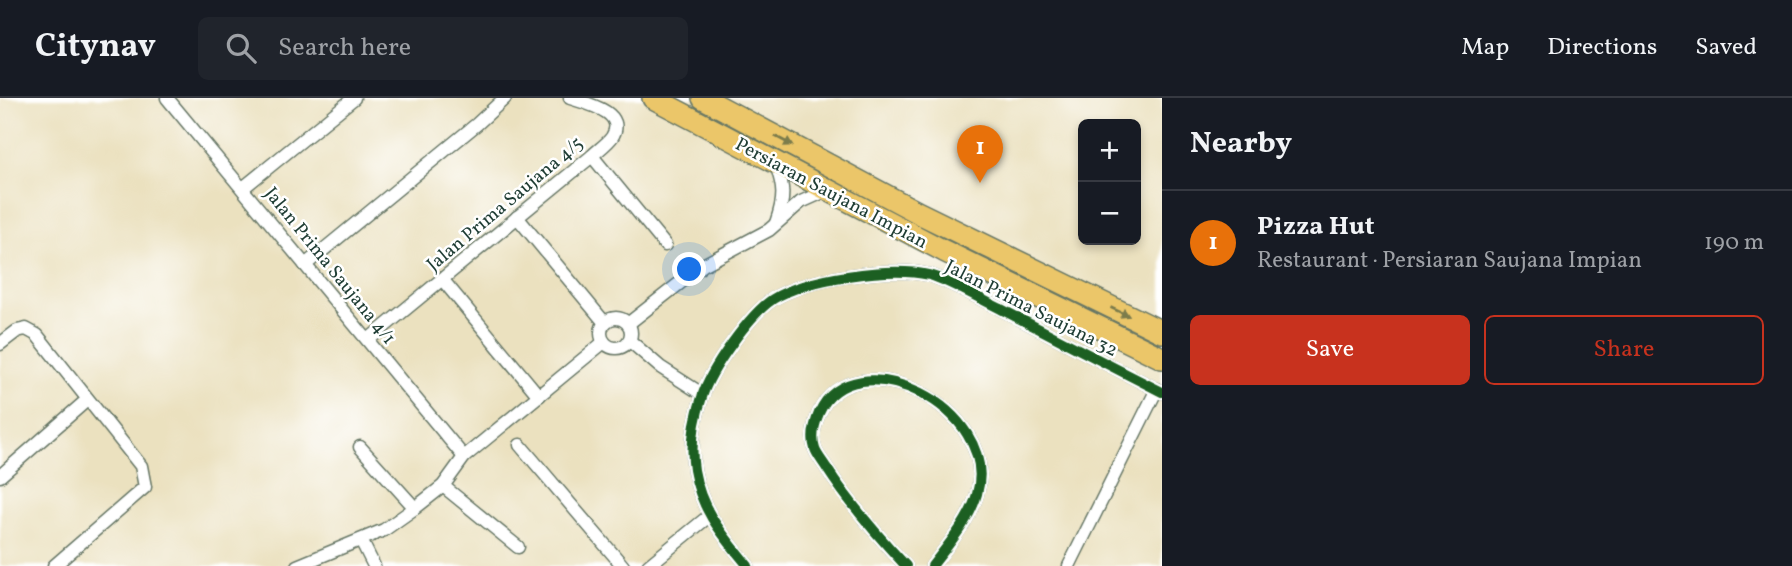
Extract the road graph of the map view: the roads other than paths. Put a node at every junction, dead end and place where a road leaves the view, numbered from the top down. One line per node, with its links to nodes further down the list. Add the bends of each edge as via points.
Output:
1 (167, 98): 9 (street, Jalan Prima Saujana 4/1)
2 (354, 98): 9 (street)
3 (505, 98): 14 (street)
4 (570, 98): 7 (street, Jalan Prima Saujana 4/5, via 601,108 613,119 614,133)
5 (653, 98): 8 (highway, Persiaran Saujana Impian)
6 (703, 98): 18 (highway, Persiaran Saujana Impian, one-way to 18, via 919,213 945,215 990,235 1033,258 1063,285)
7 (592, 156): 11 (street, Jalan Prima Saujana 4/5); 13 (street)
8 (776, 164): 10 (highway, Persiaran Saujana Impian); 12 (street, via 783,198)
9 (243, 188): 14 (street, Jalan Prima Saujana 4/1)
10 (835, 192): 12 (street, via 811,196); 23 (highway, Persiaran Saujana Impian)
11 (517, 218): 15 (street, Jalan Prima Saujana 4/5); 16 (street)
12 (775, 223): 17 (street, via 688,276)
13 (665, 245)
14 (305, 265): 19 (street, Jalan Prima Saujana 4/1)
15 (442, 279): 19 (street, Jalan Prima Saujana 4/5); 26 (street)
16 (604, 323): 17 (street, via 615,318); 21 (street)
17 (629, 323): 20 (street)
18 (1162, 332)
19 (368, 340): 30 (street, Jalan Prima Saujana 4/1)
20 (630, 341): 21 (street, via 617,349); 25 (street)
21 (604, 342): 26 (street)
22 (0, 344): 27 (street, via 17,331 26,329 37,335)
23 (1162, 358)
24 (1159, 391): 25 (street, Jalan Prima Saujana 32, via 929,275 884,272 825,280 774,299 740,332); 45 (street)
25 (702, 394): 34 (street, Jalan Prima Saujana 32, via 691,447)
26 (539, 396): 30 (street)
27 (87, 400): 31 (street); 37 (street, via 141,466 145,487)
28 (520, 445): 40 (street)
29 (360, 447): 33 (street)
30 (464, 457): 32 (street)
31 (0, 476)
32 (443, 486): 33 (street); 36 (street)
33 (415, 508): 35 (street)
34 (709, 516): 41 (street); 42 (street, Jalan Prima Saujana 32)
35 (361, 540): 38 (street); 39 (street)
36 (518, 547)
37 (54, 566)
38 (297, 566)
39 (374, 566)
40 (623, 566)
41 (648, 566)
42 (748, 566)
43 (906, 566): 44 (street, via 815,450 813,430 821,410 834,394 870,379 899,383 921,393 964,427 978,451 977,496)
44 (932, 566)
45 (1069, 566)

